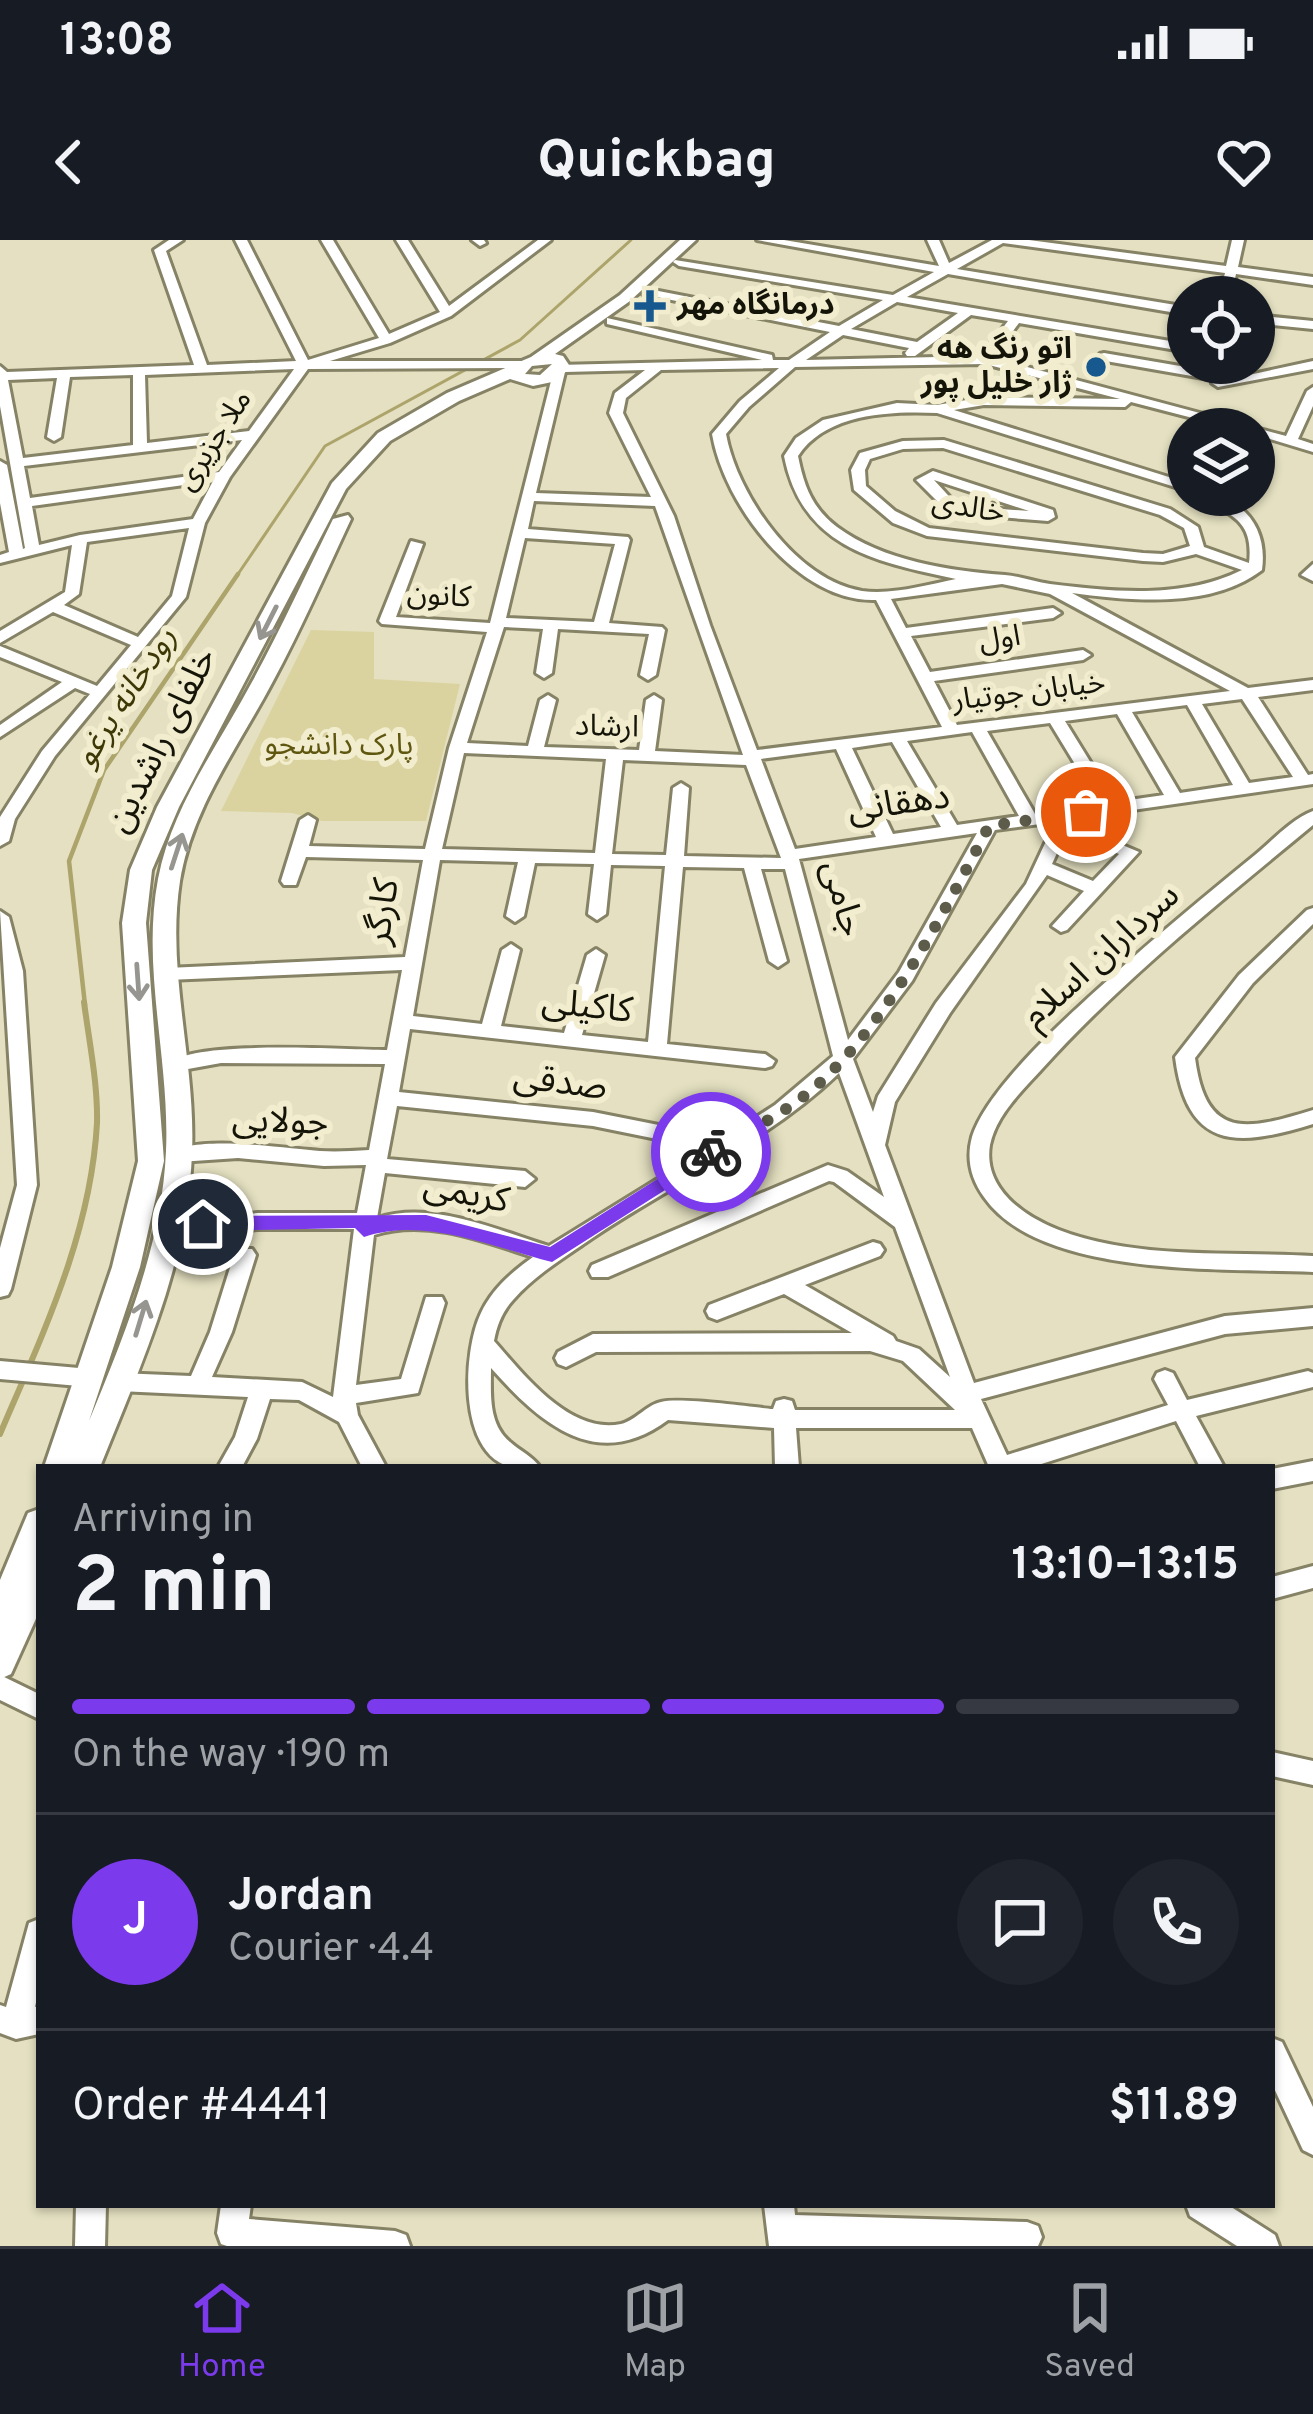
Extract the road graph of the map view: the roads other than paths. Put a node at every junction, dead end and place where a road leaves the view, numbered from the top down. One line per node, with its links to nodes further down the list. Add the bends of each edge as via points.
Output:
1 (177, 240): 43 (street, via 160,250)
2 (241, 240): 38 (street)
3 (327, 240): 30 (street)
4 (402, 240): 23 (street)
5 (545, 240): 23 (street)
6 (689, 240): 44 (main road)
7 (702, 240): 14 (main road)
8 (763, 240): 16 (street)
9 (932, 240): 16 (street)
10 (1001, 240): 13 (street); 16 (street)
11 (1138, 240): 13 (street)
12 (1238, 240): 15 (street)
13 (1131, 257): 15 (street)
14 (680, 262): 19 (main road); 20 (street)
15 (1232, 270): 17 (street); 18 (street)
16 (947, 272): 20 (street); 21 (street)
17 (1230, 276)
18 (1313, 281)
19 (647, 291): 24 (main road); 28 (street)
20 (899, 300): 22 (street); 28 (street)
21 (1167, 308)
22 (967, 312): 25 (street); 32 (street)
23 (447, 313): 30 (street)
24 (611, 321): 39 (street); 44 (main road)
25 (1014, 321): 29 (street); 35 (street)
26 (1275, 321): 27 (street)
27 (1313, 325)
28 (844, 332): 32 (street); 33 (street)
29 (1114, 337): 31 (street); 34 (street)
30 (386, 340): 38 (street)
31 (1167, 345)
32 (920, 347): 36 (street)
33 (812, 351): 37 (street); 39 (street)
34 (1104, 357): 41 (street); 49 (street)
35 (985, 360): 36 (street); 49 (street)
36 (895, 362): 37 (street)
37 (850, 364): 39 (street)
38 (304, 365): 43 (street); 44 (street); 55 (street, ملا جزیری)
39 (787, 365): 45 (street); 80 (street, via 719,434 723,464 793,563 841,591)
40 (1313, 365): 42 (street)
41 (1167, 367)
42 (1275, 368)
43 (202, 369): 46 (street)
44 (543, 369): 45 (street); 65 (street, کارگر, via 550,406); 146 (main road, one-way to 44, via 167,892 185,826 358,487 423,430); 182 (main road, خلفای راشدین, one-way to 182, via 453,397 384,437 338,487 168,807 141,870 134,923 151,1161)
45 (655, 369): 66 (street, جامی, via 620,396 616,413)
46 (140, 371): 48 (street); 59 (street)
47 (0, 374): 48 (street); 61 (street)
48 (64, 374): 57 (street)
49 (1086, 383): 51 (street)
50 (1312, 394): 54 (street)
51 (1156, 403): 52 (street); 53 (street, via 984,400)
52 (1174, 408)
53 (938, 409): 64 (street); 78 (street, via 897,407 828,423 801,441 792,470 817,516 853,544 904,564)
54 (1308, 417): 58 (street)
55 (251, 435): 59 (street); 63 (street, ملا جزیری)
56 (1275, 435): 58 (street)
57 (54, 437)
58 (1291, 440): 60 (street)
59 (140, 447): 61 (street)
60 (1313, 448)
61 (17, 463): 67 (street)
62 (0, 465): 76 (street)
63 (223, 476): 67 (street); 70 (street, ملا جزیری)
64 (1167, 480)
65 (528, 497): 66 (street); 71 (street, کارگر)
66 (661, 502): 112 (street, جامی)
67 (26, 503): 76 (street)
68 (954, 510): 68 (street, via 923,480 933,476 1048,517); 72 (street)
69 (1240, 516): 77 (street, via 1259,539)
70 (198, 523): 73 (street); 88 (street, ملا جزیری, via 179,597)
71 (518, 533): 84 (street, کارگر); 85 (street, via 623,539)
72 (960, 536): 75 (street, خالدی, via 1143,557); 75 (street, خالدی, via 889,516 859,488 865,456 908,441 944,444 1179,518 1199,538)
73 (80, 539): 76 (street); 81 (street, via 72,594)
74 (416, 544): 84 (street, کانون, via 387,621)
75 (1197, 549): 77 (street)
76 (16, 553)
77 (1255, 570): 79 (street, via 1192,593)
78 (990, 581): 79 (street); 80 (street)
79 (1043, 586): 97 (street)
80 (883, 598): 86 (street)
81 (52, 606): 87 (street); 88 (street)
82 (1053, 613): 86 (street)
83 (551, 623): 84 (street); 85 (street); 91 (street)
84 (497, 625): 108 (street, کارگر)
85 (601, 627): 92 (street, via 657,630)
86 (901, 632): 93 (street)
87 (0, 638)
88 (140, 643): 96 (street, ملا جزیری)
89 (0, 651): 94 (street)
90 (1083, 655): 93 (street, اول)
91 (544, 674)
92 (648, 675)
93 (924, 678): 105 (street)
94 (73, 682): 96 (street); 104 (street)
95 (1311, 689): 97 (street, خیابان جوتیار)
96 (101, 693): 104 (street, ملا جزیری)
97 (1247, 693): 100 (street, خیابان جوتیار); 113 (street)
98 (548, 700): 109 (street)
99 (653, 700): 111 (street)
100 (1192, 700): 101 (street, خیابان جوتیار); 115 (street)
101 (1122, 709): 102 (street, خیابان جوتیار); 116 (street)
102 (1055, 717): 103 (street, خیابان جوتیار); 117 (street)
103 (977, 727): 105 (street, خیابان جوتیار); 120 (street)
104 (23, 730): 124 (street, ملا جزیری)
105 (952, 730): 106 (street, خیابان جوتیار)
106 (897, 737): 107 (street, خیابان جوتیار); 123 (street)
107 (842, 744): 112 (street, خیابان جوتیار); 125 (street)
108 (457, 748): 109 (street, ارشاد); 127 (street, کارگر)
109 (535, 752): 110 (street, ارشاد)
110 (615, 755): 111 (street, ارشاد); 129 (street)
111 (646, 756): 112 (street, ارشاد)
112 (753, 758): 130 (street, جامی)
113 (1309, 780): 115 (street, دهقانی)
114 (681, 788): 131 (street)
115 (1244, 790): 116 (street, دهقانی)
116 (1175, 800): 117 (street, دهقانی)
117 (1111, 808): 121 (street, دهقانی)
118 (1313, 816): 170 (street, سرداران اسلام, via 1083,1008 1009,1093 979,1156 998,1201 1052,1236 1144,1254)
119 (308, 820): 126 (street)
120 (1030, 820): 121 (street, دهقانی); 122 (street, دهقانی)
121 (1061, 820): 133 (street); 135 (street, via 1130,852)
122 (989, 826): 123 (street, دهقانی); 152 (street, via 921,953)
123 (952, 831): 125 (street, دهقانی)
124 (0, 841)
125 (886, 841): 130 (street, دهقانی)
126 (299, 851): 127 (street, دهقانی); 134 (street)
127 (433, 853): 128 (street, دهقانی); 143 (street, کارگر)
128 (528, 856): 129 (street, دهقانی); 139 (street)
129 (602, 858): 131 (street, دهقانی); 136 (street)
130 (790, 859): 132 (street, دهقانی); 152 (street, جامی)
131 (673, 860): 132 (street, دهقانی); 150 (street, via 672,946)
132 (752, 862): 144 (street)
133 (1043, 867): 135 (street); 160 (street, via 885,1101)
134 (290, 881)
135 (1096, 889): 140 (street)
136 (597, 914)
137 (1313, 914): 157 (street, via 1246,979 1185,1057 1196,1109 1221,1130 1245,1135)
138 (0, 916): 145 (street)
139 (515, 916)
140 (1061, 926)
141 (511, 950): 148 (street)
142 (596, 956): 149 (street)
143 (415, 962): 146 (street); 147 (street, کارگر)
144 (778, 962)
145 (7, 971): 156 (street)
146 (167, 974): 154 (main road)
147 (403, 1022): 148 (street, کاکیلی); 151 (street, کارگر)
148 (490, 1031): 149 (street, کاکیلی)
149 (571, 1040): 150 (street, کاکیلی)
150 (657, 1049): 153 (street, کاکیلی)
151 (397, 1058): 154 (street, via 221,1056); 155 (street, کارگر)
152 (843, 1059): 159 (street, via 802,1098); 160 (street, جامی)
153 (764, 1061)
154 (177, 1064): 161 (main road)
155 (389, 1098): 159 (street, صدقی, via 593,1119); 162 (street, کارگر)
156 (23, 1108): 158 (street); 173 (street, via 27,1185)
157 (1313, 1117)
158 (0, 1124)
159 (722, 1145): 168 (street)
160 (875, 1145): 164 (street, جامی)
161 (179, 1155): 162 (street, جولایی); 166 (main road)
162 (377, 1161): 163 (street, جولایی); 165 (street, کارگر)
163 (525, 1179)
164 (904, 1223): 171 (street, via 828,1173); 186 (street, جامی)
165 (365, 1225): 166 (street, کریمی); 168 (street, کریمی, via 426,1222); 187 (street, کارگر)
166 (166, 1228): 182 (main road, one-way to 166)
167 (873, 1250): 172 (street)
168 (552, 1255): 178 (street, via 490,1316)
169 (245, 1256): 184 (street)
170 (1313, 1264)
171 (600, 1271)
172 (785, 1284): 175 (street); 177 (street)
173 (0, 1289)
174 (434, 1303): 187 (street, via 410,1387)
175 (717, 1311)
176 (1313, 1317): 186 (street, via 1225,1325)
177 (891, 1345): 179 (street, via 593,1343); 190 (street)
178 (484, 1346): 189 (street, via 560,1421 588,1431 630,1430 664,1410); 195 (street, via 481,1424 498,1449)
179 (566, 1358)
180 (0, 1370): 182 (street)
181 (1165, 1378): 188 (street)
182 (104, 1380): 184 (street); 191 (main road, خلفای راشدین); 192 (main road)
183 (1312, 1382): 188 (street)
184 (198, 1385): 185 (street)
185 (263, 1387): 187 (street); 193 (street)
186 (968, 1394): 190 (street, جامی)
187 (346, 1405): 194 (street)
188 (1183, 1410): 198 (street); 199 (street)
189 (784, 1413): 190 (street); 196 (street)
190 (979, 1418): 197 (street, جامی)
191 (61, 1464)
192 (87, 1464)
193 (232, 1464)
194 (375, 1464)
195 (523, 1464)
196 (787, 1464)
197 (1000, 1464)
198 (1011, 1464)
199 (1210, 1464)
200 (1313, 1471): 201 (street)
201 (1275, 1478)
202 (36, 1529): 206 (main road)
203 (1313, 1577): 205 (street)
204 (36, 1584): 207 (main road)
205 (1275, 1587)
206 (0, 1618)
207 (0, 1664)
208 (0, 1687): 209 (street)
209 (36, 1705)
210 (1275, 1765): 211 (street)
211 (1313, 1773)
212 (36, 1946): 213 (street)
213 (18, 2022)
214 (1275, 2058): 215 (street)
215 (1313, 2140)
216 (91, 2208): 221 (street)
217 (236, 2208): 222 (street, via 232,2233)
218 (1207, 2208): 223 (street)
219 (782, 2227): 220 (street)
220 (1027, 2236)
221 (89, 2246)
222 (395, 2246)
223 (1264, 2246)

